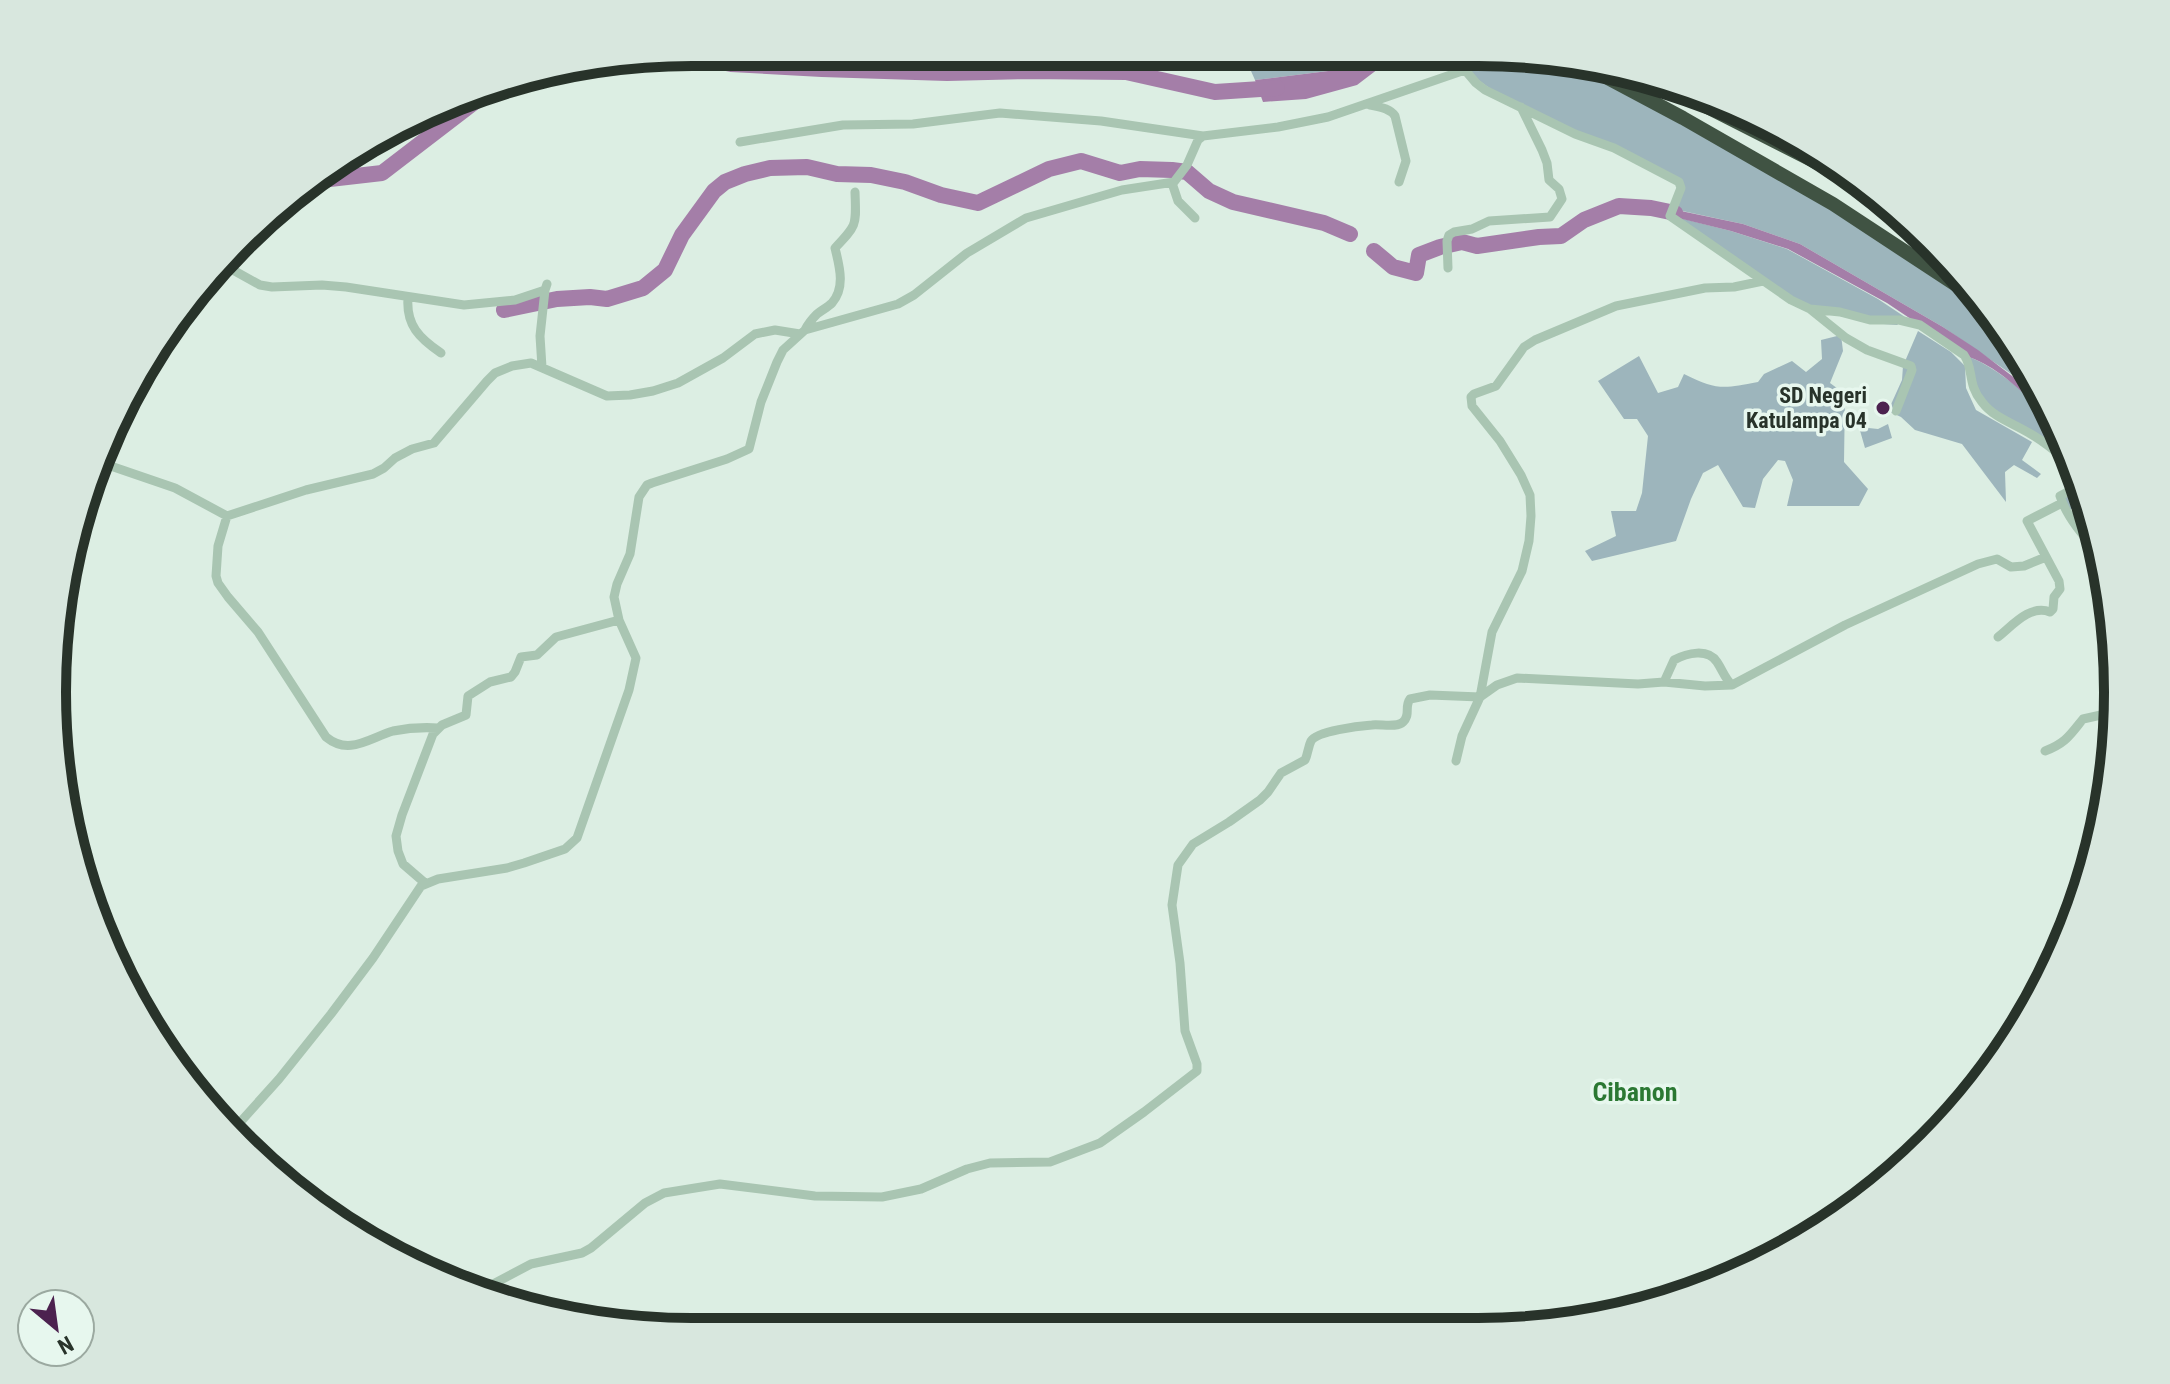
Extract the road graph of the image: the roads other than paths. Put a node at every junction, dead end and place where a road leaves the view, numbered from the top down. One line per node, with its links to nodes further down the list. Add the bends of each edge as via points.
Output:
1 (1472, 66): 2 (street)
2 (1465, 70): 4 (street); 5 (street, via 1485,90)
3 (1614, 81): 17 (highway, via 1833,204)
4 (1367, 104): 7 (street, via 1278,127); 11 (street, via 1395,116 1406,161)
5 (1521, 107): 14 (street, via 1547,163 1549,180 1562,199 1550,217 1489,221 1449,235); 16 (street, via 1679,182 1670,216)
6 (1745, 126): 9 (highway)
7 (1203, 136): 8 (street, via 1000,113 913,124 843,125); 10 (street)
8 (740, 142)
9 (1785, 147)
10 (1174, 181): 13 (street, via 1178,201); 20 (street, via 1026,218 898,304)
11 (1399, 182)
12 (855, 192): 20 (street, via 855,224 835,248 841,282 836,297)
13 (1195, 218)
14 (1448, 268)
15 (231, 269): 18 (street, via 260,285 346,287)
16 (1763, 281): 19 (street); 35 (street, via 1616,306 1535,340 1496,386 1471,397 1472,406 1521,475 1530,495 1531,516 1522,571 1492,632)
17 (1951, 282)
18 (408, 302): 21 (street, via 415,332); 22 (street, via 484,304 545,293)
19 (1810, 309): 23 (street, via 1867,350 1911,366); 24 (street, via 1920,325 1964,355 1974,390 1993,413)
20 (802, 332): 22 (street, via 760,332 678,383 630,395 607,396); 31 (street, via 777,362 749,449 644,489 614,597)
21 (441, 353)
22 (542, 367): 28 (street, via 521,364 495,373 434,443 412,449 373,474)
23 (1896, 411)
24 (2056, 453)
25 (109, 465): 28 (street, via 175,488)
26 (2071, 490): 27 (street, via 2060,496)
27 (2062, 503): 29 (street); 30 (street, via 2027,521)
28 (227, 516): 37 (street, via 218,546 216,576 221,588 258,632 326,737 348,746 391,732)
29 (2085, 539)
30 (2046, 557): 32 (street, via 2060,585 2053,609 2024,615); 34 (street, via 2024,566 2011,567 1997,559 1978,564)
31 (619, 620): 37 (street, via 556,637 537,655 521,657 513,675 474,691 468,696 466,715); 40 (street, via 636,665 577,838 565,849 524,863)
32 (1998, 637)
33 (1664, 682): 34 (street); 34 (street, via 1674,660 1703,653 1714,658); 35 (street, via 1517,678)
34 (1732, 685)
35 (1480, 697): 39 (street); 42 (street, via 1410,699 1407,716 1398,725 1317,736 1305,760 1281,773 1265,796 1193,844 1178,865 1172,905 1185,1031 1197,1071 1100,1143 1050,1162 978,1166 896,1195 815,1196 720,1184 664,1193 582,1253 531,1264)
36 (2103, 714): 38 (street, via 2083,719 2070,737)
37 (438, 728): 40 (street, via 396,836 403,864)
38 (2045, 751)
39 (1456, 761)
40 (425, 883): 41 (street, via 331,1014)
41 (239, 1124)
42 (491, 1285)

